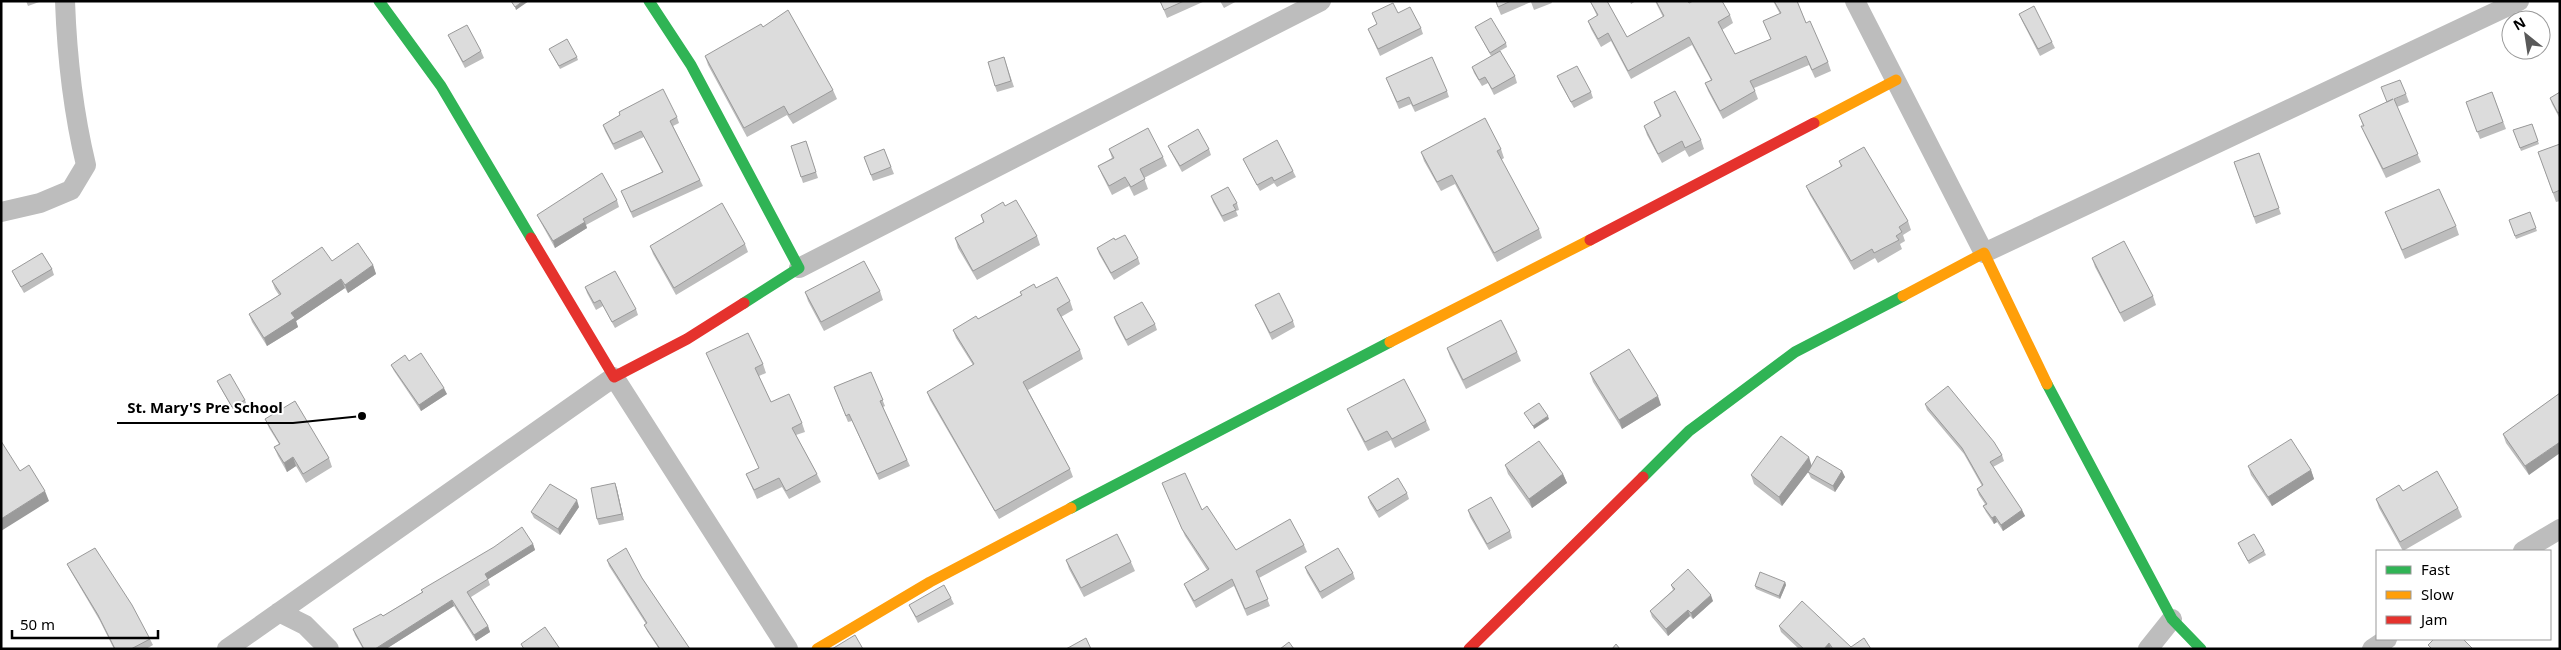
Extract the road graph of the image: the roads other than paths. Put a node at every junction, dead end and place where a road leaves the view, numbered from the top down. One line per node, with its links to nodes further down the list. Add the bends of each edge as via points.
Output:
1 (65, 1): 8 (street, via 67,62 86,165 71,190 40,203)
2 (379, 1): 11 (street, via 441,86)
3 (649, 1): 10 (street, via 691,66)
4 (1321, 1): 10 (street)
5 (1855, 1): 7 (street)
6 (2519, 1): 9 (street)
7 (1896, 80): 9 (street); 20 (street, via 1237,420 930,582)
8 (1, 212)
9 (1984, 253): 15 (street, via 2065,422); 21 (street, via 1795,352 1689,431)
10 (800, 268): 11 (street, via 687,339)
11 (614, 377): 14 (street); 19 (street)
12 (2560, 529): 13 (street)
13 (2525, 550)
14 (279, 612): 17 (street); 18 (street, via 304,625)
15 (2172, 619): 22 (street); 23 (street)
16 (2386, 640): 24 (street)
17 (226, 649)
18 (330, 649)
19 (788, 649)
20 (817, 649)
21 (1469, 649)
22 (2148, 649)
23 (2202, 649)
24 (2372, 649)

